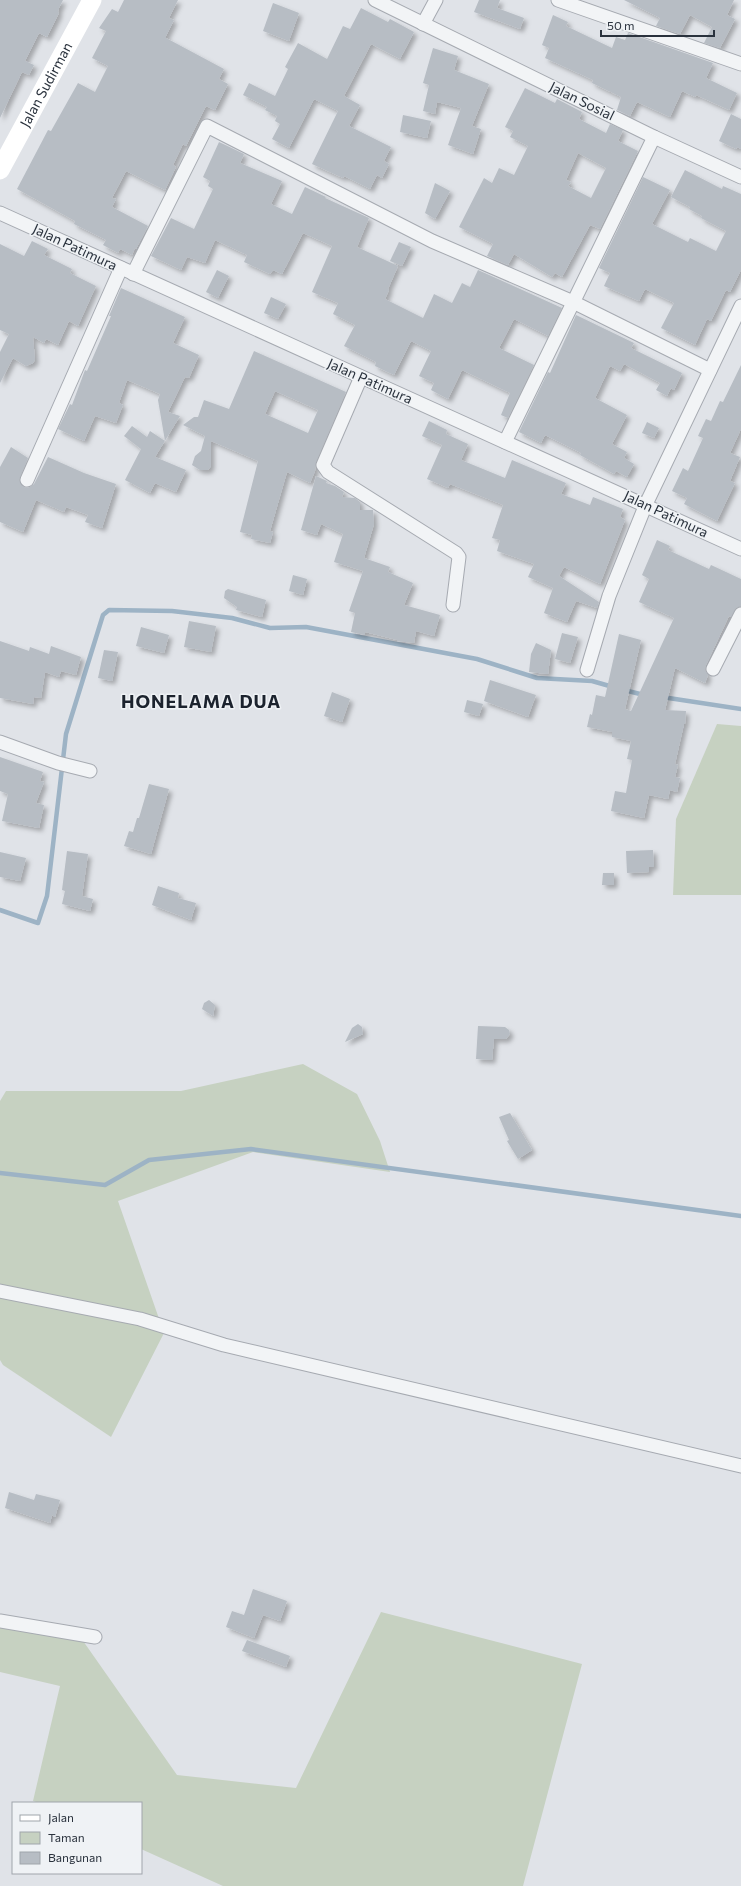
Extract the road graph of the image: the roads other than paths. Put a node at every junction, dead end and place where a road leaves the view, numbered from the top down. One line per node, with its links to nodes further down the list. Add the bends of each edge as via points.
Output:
1 (92, 0): 8 (main road, Jalan Sudirman)
2 (375, 0): 5 (street, Jalan Sosial)
3 (436, 0): 5 (street)
4 (558, 0): 6 (street)
5 (424, 24): 7 (street, Jalan Sosial)
6 (741, 64)
7 (654, 137): 9 (street, Jalan Sosial); 13 (street)
8 (0, 170)
9 (741, 176)
10 (0, 213): 11 (street, Jalan Patimura)
11 (120, 268): 12 (street, Jalan Patimura); 18 (street)
12 (133, 274): 13 (street, via 207,126 432,241); 16 (street, Jalan Patimura)
13 (574, 302): 15 (street); 17 (street)
14 (741, 306): 15 (street)
15 (710, 370): 19 (street)
16 (361, 377): 17 (street, Jalan Patimura); 21 (street, via 323,465 328,472 456,552 460,557)
17 (505, 442): 19 (street, Jalan Patimura)
18 (27, 480)
19 (646, 504): 20 (street, Jalan Patimura); 24 (street, via 609,596)
20 (741, 548)
21 (453, 605)
22 (741, 614): 23 (street)
23 (713, 669)
24 (587, 670)
25 (0, 742): 26 (street)
26 (90, 772)
27 (0, 1291): 28 (street, via 140,1319 224,1345)
28 (741, 1466)
29 (0, 1621): 30 (street)
30 (95, 1637)

